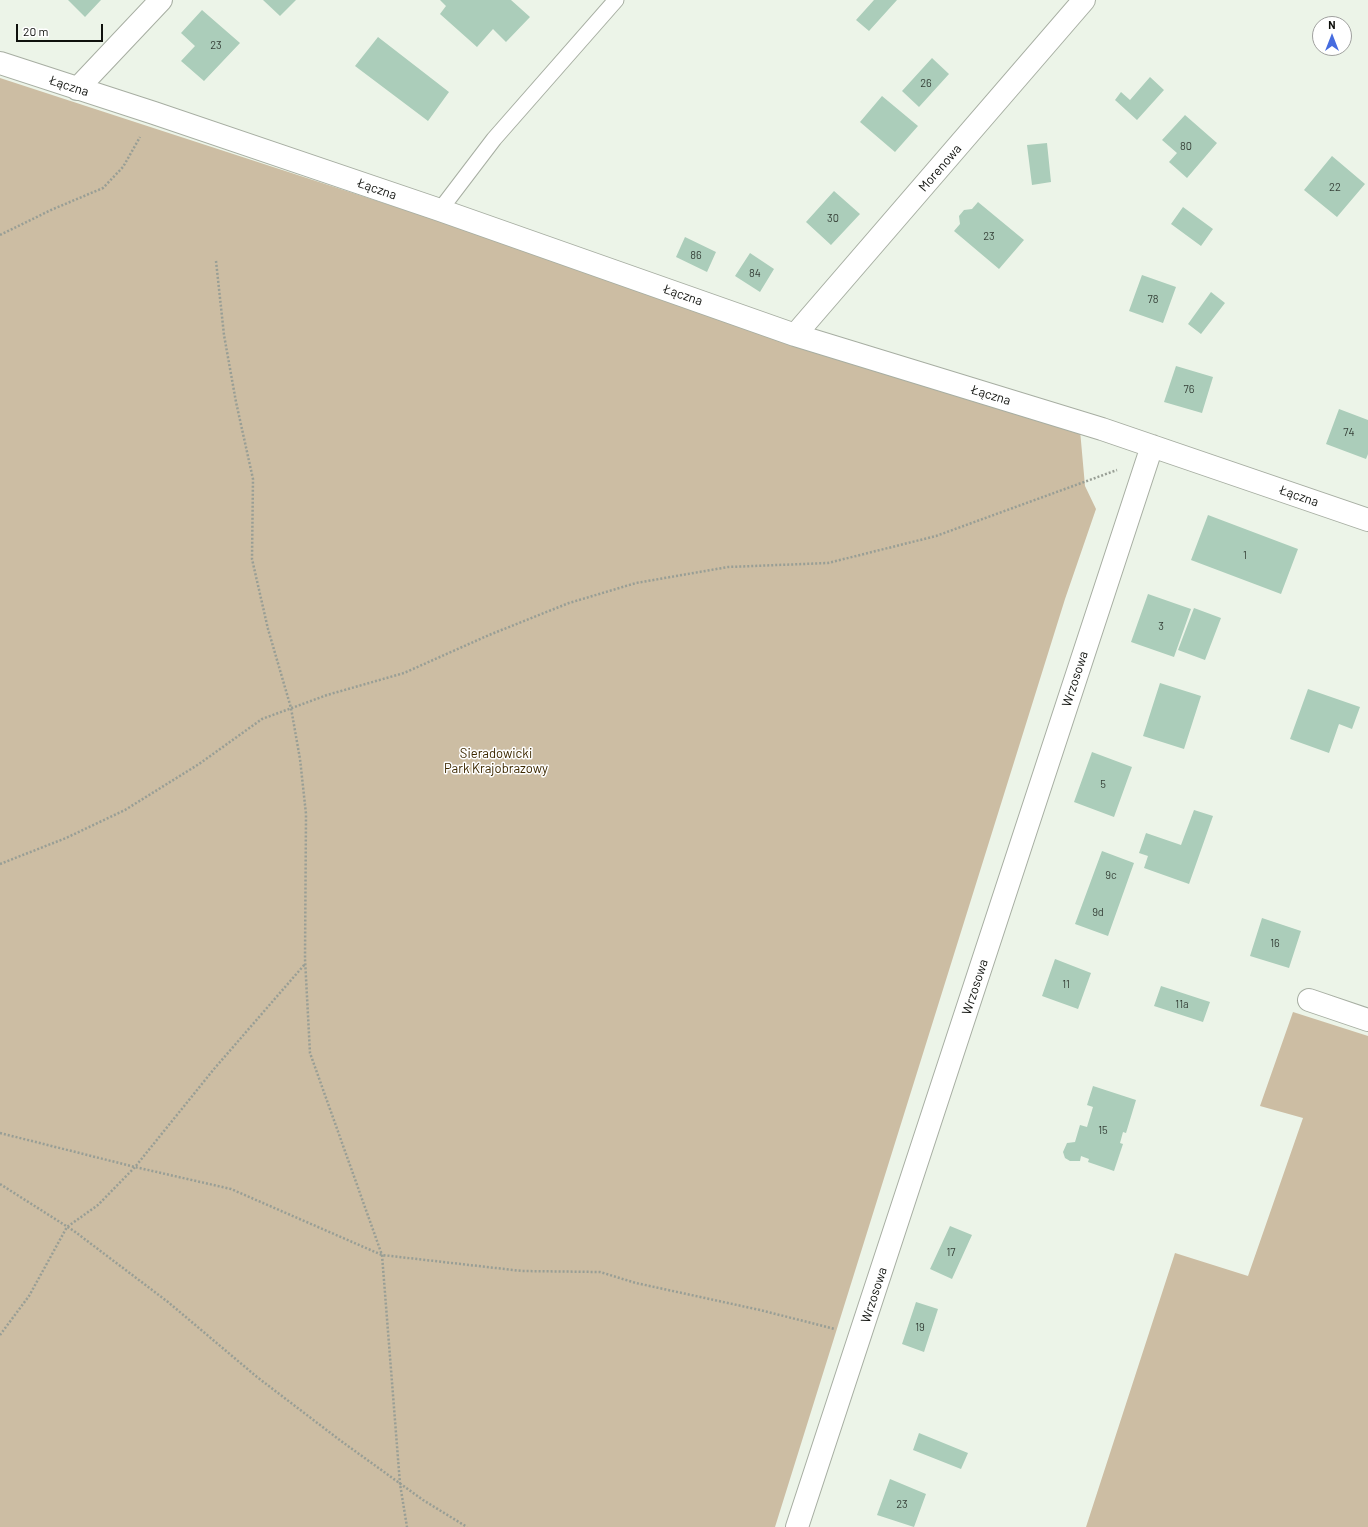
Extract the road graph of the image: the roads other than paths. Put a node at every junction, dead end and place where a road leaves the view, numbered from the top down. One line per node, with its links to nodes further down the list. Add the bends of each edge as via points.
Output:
1 (160, 0): 5 (street)
2 (616, 0): 6 (lane, via 494,139)
3 (1084, 0): 7 (street, Morenowa)
4 (0, 63): 5 (street, Łączna)
5 (77, 89): 6 (street, Łączna)
6 (440, 210): 7 (street, Łączna)
7 (795, 334): 8 (street, Łączna)
8 (1152, 446): 9 (street, Łączna); 12 (street, Wrzosowa)
9 (1368, 520)
10 (1310, 1000): 11 (street)
11 (1368, 1020)
12 (797, 1527)

